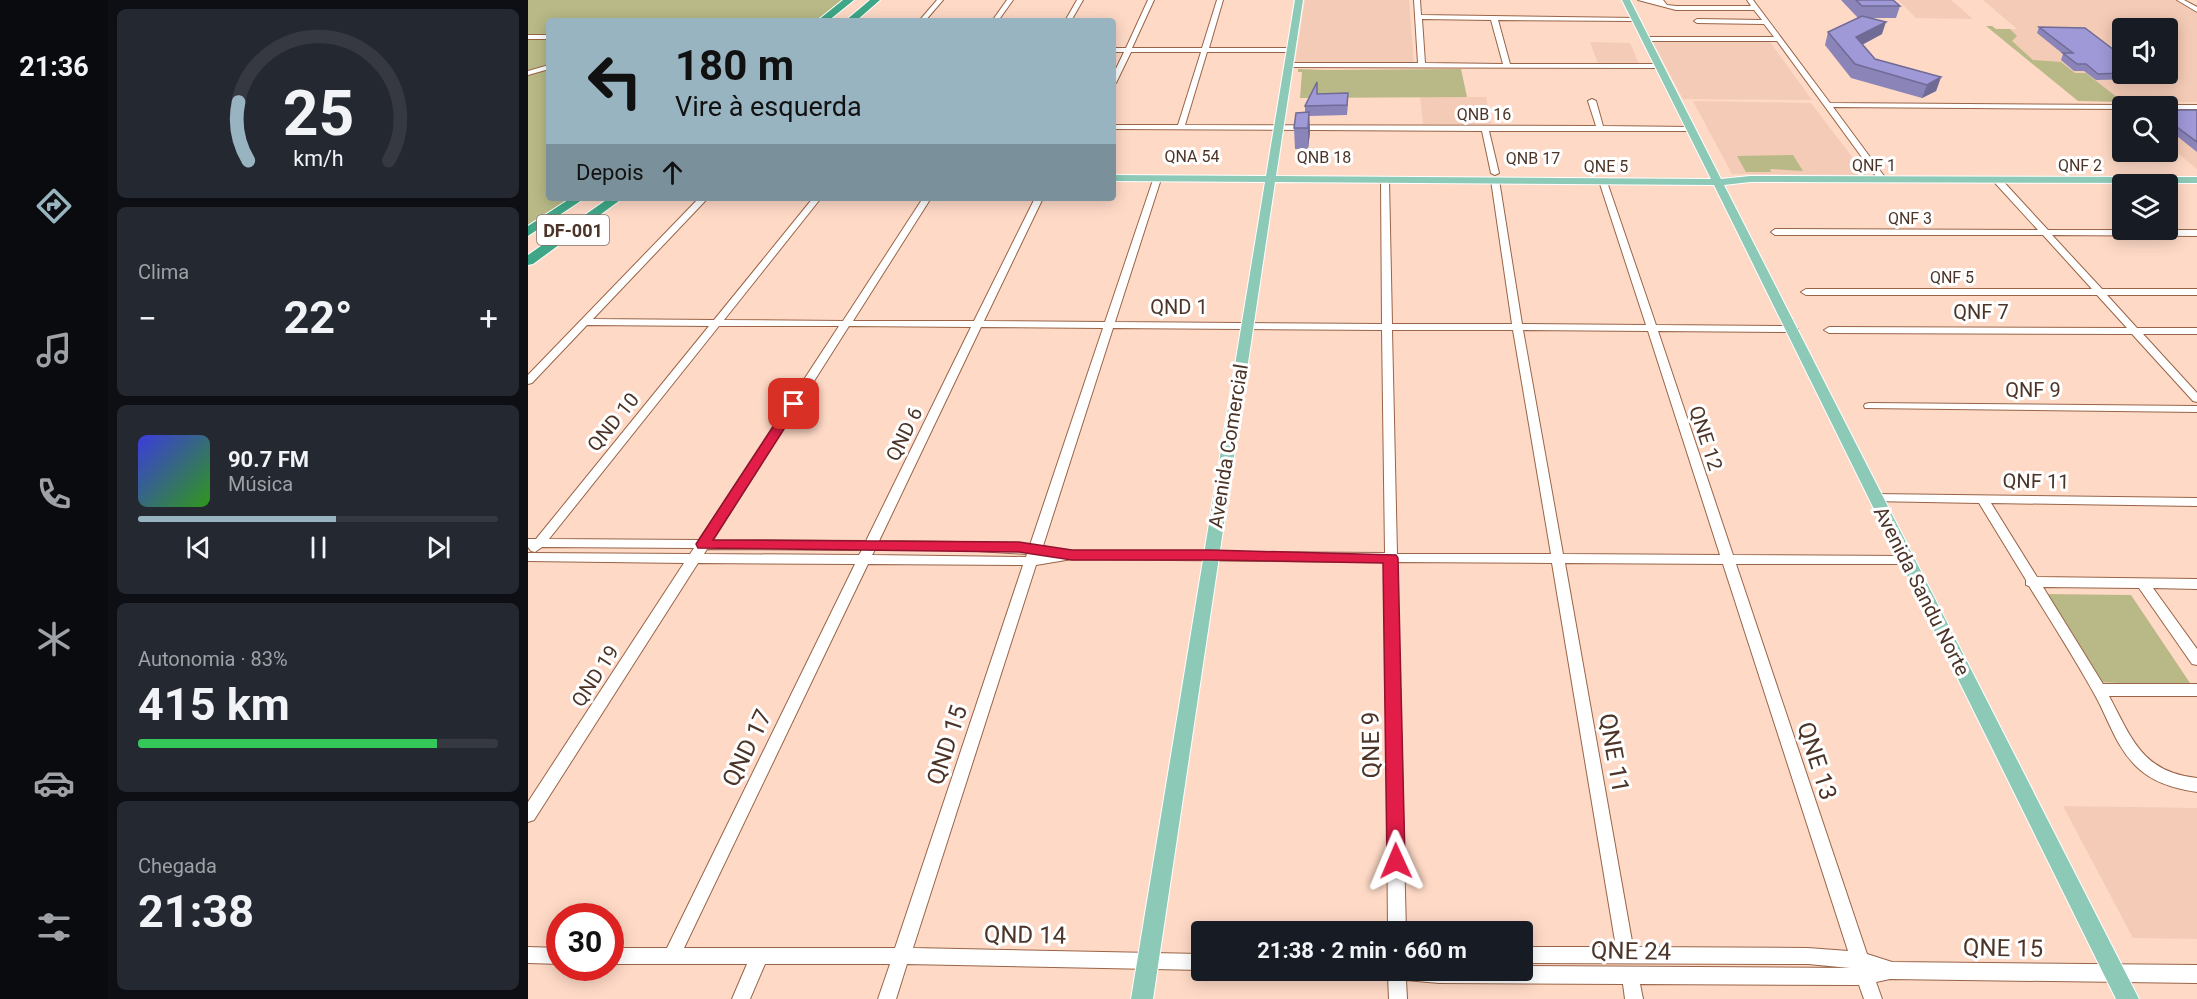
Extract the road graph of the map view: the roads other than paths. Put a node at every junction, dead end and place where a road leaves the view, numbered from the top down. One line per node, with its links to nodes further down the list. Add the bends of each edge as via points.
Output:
1 (849, 0): 19 (highway)
2 (876, 0): 22 (highway)
3 (940, 0): 23 (street)
4 (1010, 0): 24 (street)
5 (1080, 0): 25 (street)
6 (1151, 0): 35 (street)
7 (1220, 0): 36 (street)
8 (1299, 0): 37 (main road, Avenida Comercial)
9 (1417, 0): 18 (street)
10 (1626, 0): 27 (main road, Avenida Sandu Norte)
11 (1641, 0): 14 (street)
12 (1750, 0): 15 (street)
13 (2180, 0): 17 (street)
14 (1661, 3): 16 (street)
15 (1756, 8): 16 (street); 28 (street)
16 (1688, 9): 29 (street)
17 (2197, 10)
18 (1418, 17): 26 (street); 39 (street)
19 (826, 18)
20 (829, 18): 21 (highway, via 843,14)
21 (850, 18)
22 (853, 18)
23 (925, 18)
24 (997, 18)
25 (1070, 18)
26 (1494, 18): 27 (street); 40 (street)
27 (1635, 19): 32 (main road, Avenida Sandu Norte)
28 (1766, 22): 29 (street); 33 (street)
29 (1703, 30): 32 (street); 33 (street)
30 (528, 37): 31 (street)
31 (546, 37)
32 (1646, 39): 41 (main road, Avenida Sandu Norte)
33 (1779, 39): 46 (street)
34 (1116, 50): 35 (street)
35 (1128, 50): 36 (street); 44 (street)
36 (1205, 50): 37 (street); 51 (street)
37 (1292, 50): 38 (main road, Avenida Comercial)
38 (1289, 65): 39 (street); 52 (main road, Avenida Comercial)
39 (1422, 65): 40 (street)
40 (1507, 66): 41 (street)
41 (1660, 66): 55 (main road, Avenida Sandu Norte)
42 (546, 68): 43 (street)
43 (528, 73)
44 (1116, 76)
45 (1592, 101): 54 (street)
46 (1828, 105): 47 (street); 65 (street)
47 (2112, 107)
48 (2178, 107): 49 (street)
49 (2197, 107)
50 (1116, 127): 51 (street, QNB 16)
51 (1181, 127): 52 (street, QNB 16)
52 (1280, 127): 53 (street, QNB 16); 58 (main road, Avenida Comercial)
53 (1485, 128): 54 (street, QNB 16); 59 (street)
54 (1600, 128): 55 (street, QNB 16)
55 (1689, 129): 64 (main road, Avenida Sandu Norte)
56 (1116, 171): 57 (main road, QNA 54)
57 (1205, 175): 58 (main road); 63 (main road)
58 (1271, 175): 60 (main road); 88 (main road, Avenida Comercial)
59 (1495, 176): 60 (main road); 61 (main road, QNB 17); 67 (main road, QNE 5); 90 (street, QNE 11)
60 (1379, 177): 89 (street, QNE 9)
61 (1634, 177): 64 (main road, QNE 5); 67 (main road, QNE 5)
62 (1116, 178): 63 (main road)
63 (1157, 179): 87 (street, QND 15)
64 (1716, 179): 65 (main road, QNF 1); 92 (main road, Avenida Sandu Norte)
65 (1883, 180): 68 (main road, QNF 1)
66 (2197, 180): 68 (main road, QNF 2)
67 (1603, 181): 91 (street, QNE 12)
68 (1998, 181): 77 (street)
69 (574, 201): 75 (highway, DF-001)
70 (613, 201): 79 (highway, DF-001)
71 (701, 201): 83 (street)
72 (815, 201): 84 (street, QND 10)
73 (925, 201): 85 (street, QND 19)
74 (1038, 201): 86 (street, QND 6)
75 (528, 232)
76 (1775, 232): 77 (street, QNF 3)
77 (2046, 233): 78 (street, QNF 3); 81 (street)
78 (2197, 233)
79 (528, 261)
80 (1806, 292): 81 (street, QNF 5)
81 (2099, 292): 82 (street, QNF 5); 94 (street)
82 (2197, 292)
83 (586, 322): 84 (street, QND 1); 96 (street)
84 (715, 323): 85 (street, QND 1); 103 (street, QND 10)
85 (846, 324): 86 (street, QND 1); 104 (street, QND 19)
86 (977, 324): 87 (street, QND 1); 105 (street, QND 6)
87 (1110, 324): 88 (street, QND 1); 106 (street, QND 15)
88 (1247, 325): 89 (street, QND 1); 107 (main road, Avenida Comercial)
89 (1386, 327): 90 (street, QND 1); 110 (street, QNE 9)
90 (1518, 328): 91 (street, QND 1); 111 (street, QNE 11)
91 (1650, 328): 92 (street, QND 1); 112 (street, QNE 12)
92 (1793, 329): 100 (main road, Avenida Sandu Norte)
93 (1829, 330): 94 (street, QNF 7)
94 (2133, 330): 95 (street, QNF 7); 97 (street)
95 (2197, 331)
96 (528, 381)
97 (2197, 399)
98 (1869, 406): 99 (street, QNF 9)
99 (2197, 409)
100 (1875, 498): 101 (street, QNF 11); 113 (main road, Avenida Sandu Norte)
101 (1982, 499): 102 (street, QNF 11); 114 (street)
102 (2197, 502)
103 (533, 543): 104 (street); 108 (street, QND 10)
104 (703, 544): 105 (street); 109 (street, QND 19)
105 (867, 552): 106 (street); 109 (street); 129 (street, QND 17)
106 (1034, 555): 107 (street); 128 (street, QND 15)
107 (1210, 555): 110 (street); 131 (main road, Avenida Comercial)
108 (528, 557): 109 (street)
109 (694, 558): 121 (street, QND 19)
110 (1390, 558): 111 (street); 122 (street, QNE 9)
111 (1558, 558): 112 (street); 125 (street, QNE 11)
112 (1727, 560): 113 (street); 133 (street, QNE 13)
113 (1907, 561): 135 (main road, Avenida Sandu Norte)
114 (2031, 582): 115 (street); 118 (street)
115 (2143, 584): 116 (street); 117 (street)
116 (2197, 584)
117 (2197, 660)
118 (2099, 690): 119 (street); 120 (street, via 2142,764 2168,780)
119 (2197, 690)
120 (2197, 785)
121 (528, 815)
122 (1397, 921)
123 (528, 955): 126 (street)
124 (1533, 955): 125 (street, QNE 24)
125 (1626, 955): 133 (street, QNE 24, via 1786,955)
126 (546, 956)
127 (624, 956): 129 (street, QND 14)
128 (901, 956): 130 (street, QND 14); 131 (street, QND 14); 140 (street, QND 15)
129 (671, 957): 130 (street, QND 14)
130 (759, 957): 139 (street)
131 (1148, 962): 132 (street, QND 14); 141 (main road, Avenida Comercial)
132 (1191, 962)
133 (1862, 968): 135 (street, QNE 15); 137 (street, QNE 24); 144 (street, QNE 13)
134 (1533, 973): 137 (street, QNE 24)
135 (2116, 973): 136 (street, QNE 15); 145 (main road, Avenida Sandu Norte)
136 (2197, 974)
137 (1630, 975): 143 (street)
138 (1397, 981): 142 (street)
139 (741, 999)
140 (887, 999)
141 (1142, 999)
142 (1398, 999)
143 (1634, 999)
144 (1873, 999)
145 (2128, 999)

